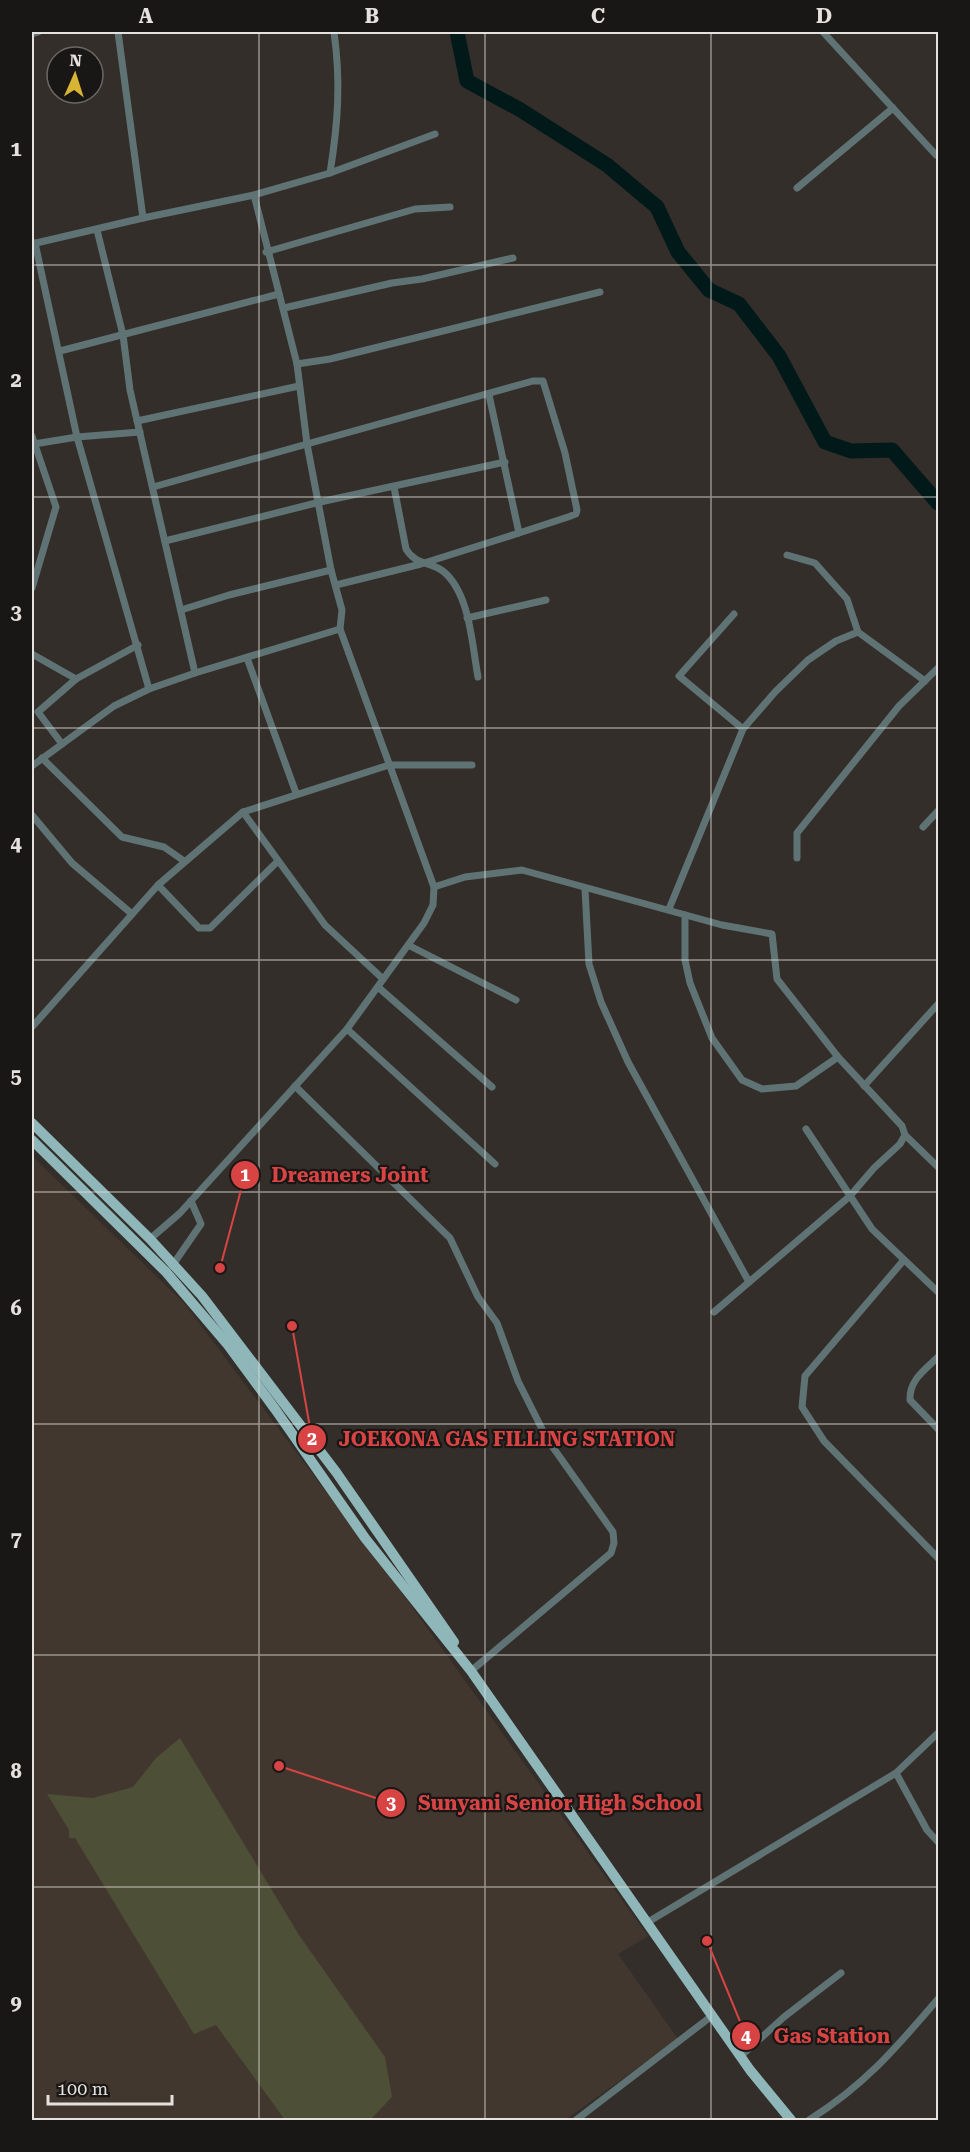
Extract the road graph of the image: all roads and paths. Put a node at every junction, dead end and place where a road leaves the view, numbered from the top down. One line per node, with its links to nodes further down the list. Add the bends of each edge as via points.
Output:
1 (38, 32): 5 (street)
2 (118, 32): 13 (street)
3 (334, 32): 9 (street, via 339,114)
4 (824, 32): 6 (street)
5 (32, 34)
6 (893, 108): 8 (street); 10 (street)
7 (435, 134): 9 (street)
8 (938, 155)
9 (330, 173): 11 (street)
10 (797, 188)
11 (254, 195): 13 (street); 16 (street)
12 (450, 207): 16 (street, via 415,209)
13 (143, 218): 14 (street)
14 (97, 230): 15 (street); 21 (street)
15 (33, 243): 22 (street)
16 (266, 252): 19 (street)
17 (513, 258): 20 (street)
18 (600, 292): 23 (street)
19 (279, 294): 20 (street); 21 (street)
20 (284, 308): 23 (street)
21 (123, 335): 22 (street); 26 (street)
22 (60, 351): 28 (street)
23 (297, 364): 24 (street)
24 (299, 386): 26 (street); 30 (street)
25 (489, 395): 30 (street); 31 (street); 35 (street, via 543,381 573,488 576,514)
26 (137, 421): 27 (street)
27 (140, 432): 28 (street); 32 (street)
28 (77, 437): 29 (street); 48 (street)
29 (33, 440): 41 (street, via 56,507)
30 (308, 444): 32 (street); 34 (street)
31 (505, 462): 33 (street); 35 (street)
32 (153, 487): 36 (street)
33 (394, 487): 34 (street); 38 (street, via 406,549)
34 (320, 502): 36 (street); 39 (street)
35 (519, 533): 38 (street)
36 (165, 541): 43 (street)
37 (787, 555): 47 (street, via 815,562 847,599)
38 (421, 564): 40 (street); 45 (street, via 441,569 453,579)
39 (331, 570): 40 (street); 43 (street)
40 (336, 585): 46 (street)
41 (32, 588)
42 (546, 600): 45 (street)
43 (181, 610): 52 (street)
44 (734, 614): 57 (street, via 679,676)
45 (467, 618): 53 (street)
46 (340, 629): 50 (street); 60 (street)
47 (858, 632): 55 (street); 57 (street, via 836,640 808,660)
48 (138, 645): 54 (street); 56 (street)
49 (32, 654): 54 (street)
50 (247, 658): 52 (street); 63 (street)
51 (939, 668): 55 (street)
52 (195, 673): 56 (street)
53 (478, 677)
54 (76, 679): 58 (street, via 38,712)
55 (925, 681): 68 (street, via 899,706 797,833)
56 (149, 689): 58 (street, via 114,706)
57 (743, 729): 74 (street)
58 (62, 744): 59 (street)
59 (42, 758): 62 (street); 69 (street, via 122,837 164,847)
60 (389, 765): 61 (street); 63 (street); 72 (street)
61 (472, 765)
62 (32, 766)
63 (296, 793): 65 (street)
64 (939, 811): 67 (street)
65 (243, 812): 69 (street); 70 (street)
66 (32, 815): 75 (street, via 72,863)
67 (923, 827)
68 (797, 858)
69 (184, 861): 71 (street)
70 (278, 861): 71 (street, via 205,930); 78 (street, via 325,925)
71 (159, 885): 75 (street)
72 (434, 887): 73 (street, via 465,877 522,870); 77 (street, via 433,905)
73 (585, 889): 74 (street); 99 (street, via 589,964 601,1002 628,1062)
74 (669, 909): 76 (street)
75 (132, 914): 82 (street)
76 (685, 915): 84 (street, via 772,934 777,979); 84 (street, via 685,960 690,983 712,1038 742,1080 762,1089 796,1086)
77 (410, 946): 78 (street); 80 (street)
78 (383, 979): 79 (street)
79 (378, 987): 83 (street); 87 (street)
80 (516, 1000)
81 (939, 1004): 86 (street)
82 (32, 1027)
83 (347, 1029): 85 (street); 92 (street)
84 (838, 1057): 86 (street)
85 (295, 1086): 95 (street); 105 (street, via 450,1238 478,1297 497,1323 518,1382 548,1439 613,1532 611,1553)
86 (864, 1086): 90 (street, via 902,1126)
87 (492, 1087)
88 (32, 1123): 96 (main road)
89 (806, 1129): 94 (street)
90 (904, 1135): 93 (street); 94 (street)
91 (32, 1140): 98 (main road)
92 (495, 1164)
93 (939, 1167)
94 (850, 1196): 97 (street, via 872,1229); 99 (street)
95 (191, 1201): 96 (street); 98 (street, via 201,1224)
96 (150, 1239): 98 (main road)
97 (903, 1261): 100 (street); 104 (street, via 805,1376 802,1407 824,1441)
98 (170, 1268): 105 (main road, via 258,1367 336,1472)
99 (750, 1282): 101 (street)
100 (939, 1292)
101 (714, 1312)
102 (939, 1357): 103 (street, via 915,1378 909,1390 910,1400)
103 (939, 1428)
104 (939, 1558)
105 (471, 1671): 109 (main road)
106 (939, 1733): 107 (street)
107 (896, 1773): 108 (street, via 927,1830); 109 (street)
108 (939, 1842)
109 (648, 1922): 112 (main road)
110 (841, 1973): 113 (street)
111 (939, 1999): 116 (street, via 878,2069)
112 (713, 2015): 113 (main road); 114 (street)
113 (741, 2056): 115 (main road)
114 (576, 2121)
115 (791, 2121)
116 (809, 2121)

